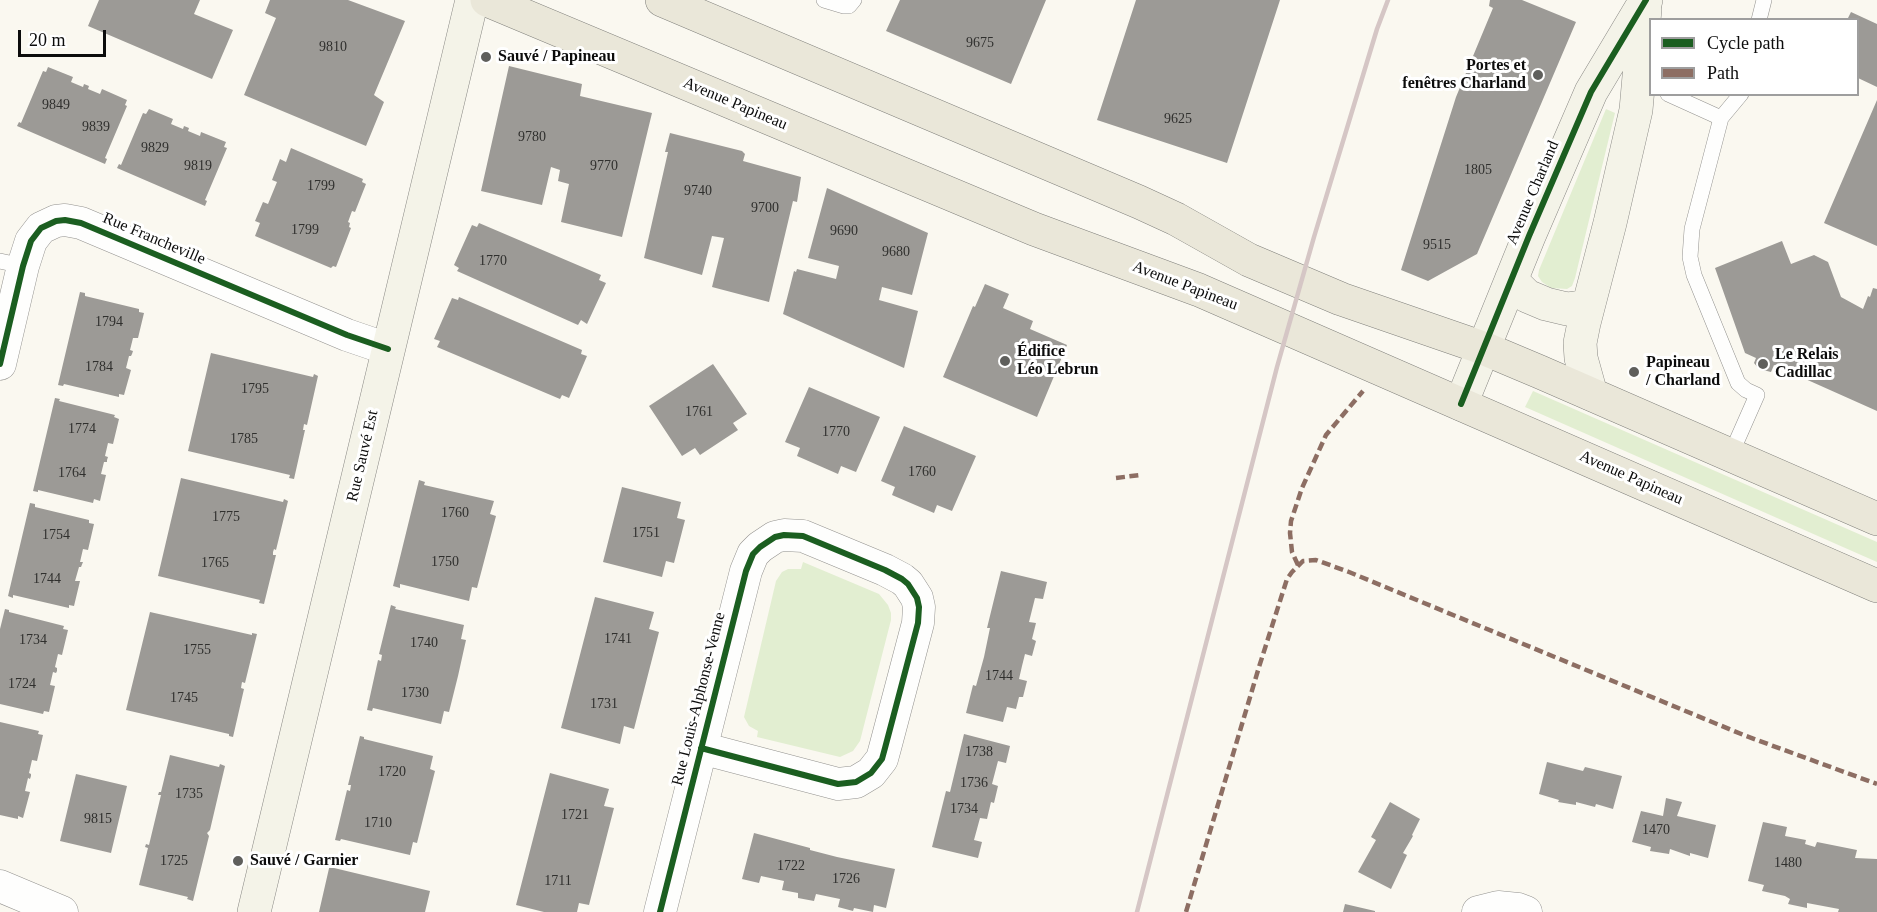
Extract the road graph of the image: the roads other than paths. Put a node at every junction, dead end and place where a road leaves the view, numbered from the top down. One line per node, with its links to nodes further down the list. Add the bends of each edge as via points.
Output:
1 (472, 0): 20 (street, Rue Sauvé Est)
2 (487, 0): 23 (main road, Avenue Papineau, via 1034,229 1199,290)
3 (663, 0): 19 (main road, via 1139,202 1249,260 1341,299)
4 (824, 0): 5 (lane, via 849,6)
5 (854, 0)
6 (1764, 0): 8 (lane)
7 (1646, 1): 9 (street, Avenue Charland); 10 (street, Avenue Charland)
8 (1760, 18)
9 (1649, 44)
10 (1605, 69): 11 (lane); 17 (street, Avenue Charland, via 1591,92)
11 (1649, 87)
12 (1649, 92): 18 (street, Avenue Charland, via 1636,110)
13 (1670, 96): 15 (lane)
14 (1739, 96): 15 (lane)
15 (1721, 118): 24 (lane, via 1695,219 1690,257 1738,383 1758,395)
16 (11, 263): 20 (street, Rue Francheville, via 41,228 56,221 73,221); 21 (street, Rue Francheville)
17 (1511, 280): 18 (street, via 1527,296 1546,304 1567,309); 19 (street, Avenue Charland)
18 (1588, 306): 22 (street, Avenue Charland, via 1581,358)
19 (1483, 348): 22 (main road); 23 (street, Avenue Charland)
20 (388, 349): 30 (street, Rue Sauvé Est)
21 (0, 364)
22 (1591, 394): 24 (main road)
23 (1461, 404): 26 (main road, Avenue Papineau)
24 (1731, 454): 25 (main road)
25 (1877, 519)
26 (1877, 586)
27 (701, 748): 27 (street, Rue Louis-Alphonse-Venne, via 749,562 760,547 775,537 809,538 908,584 920,607 918,623 882,759 863,778 838,784); 31 (street, Rue Louis-Alphonse-Venne)
28 (0, 886): 29 (street)
29 (62, 912)
30 (254, 912)
31 (660, 912)
32 (1478, 912): 33 (street, via 1498,907)
33 (1526, 912)

